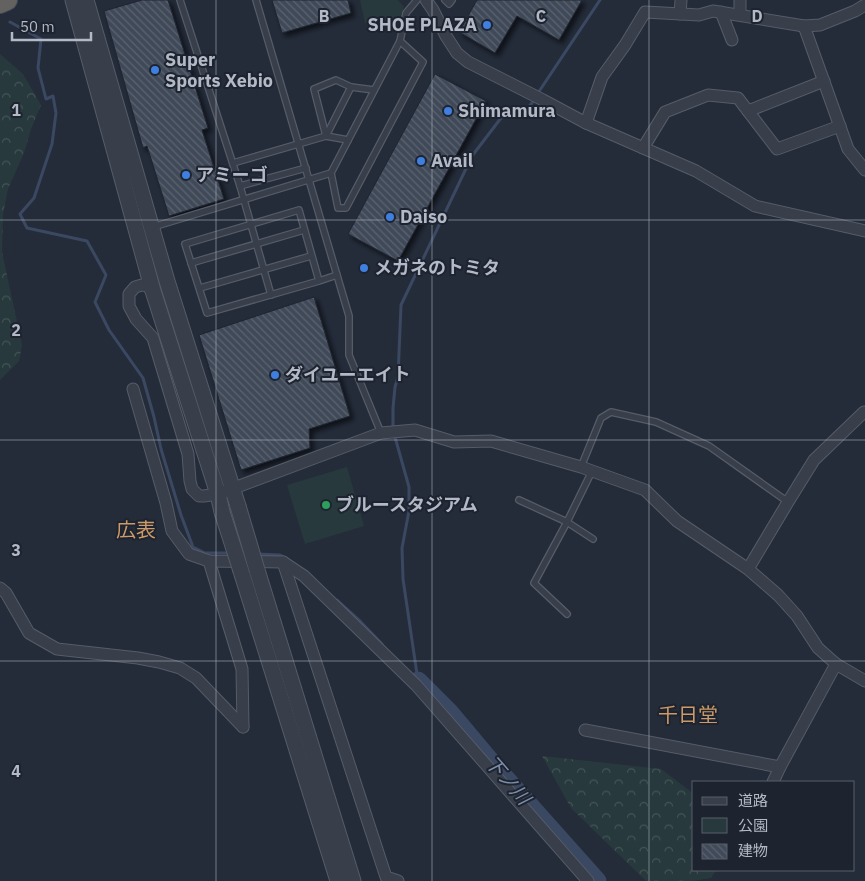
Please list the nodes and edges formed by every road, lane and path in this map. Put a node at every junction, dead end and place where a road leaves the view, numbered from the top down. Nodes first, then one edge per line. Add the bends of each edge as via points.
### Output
1 (7, 0) edge
2 (73, 0) edge
3 (86, 0) edge
4 (180, 0) edge
5 (256, 0) edge
6 (417, 0) edge
7 (426, 0) edge
8 (445, 0) edge
9 (452, 0) edge
10 (681, 0) edge
11 (740, 0) edge
12 (0, 3) edge
13 (865, 5) edge
14 (721, 12) junction
15 (680, 14) junction
16 (740, 15) junction
17 (804, 26) junction
18 (732, 40) dead end
19 (400, 41) junction
20 (824, 82) junction
21 (351, 87) junction
22 (374, 90) junction
23 (748, 111) junction
24 (586, 123) junction
25 (840, 126) junction
26 (326, 136) junction
27 (348, 140) junction
28 (299, 144) junction
29 (643, 148) junction
30 (233, 163) junction
31 (306, 168) junction
32 (865, 170) edge
33 (331, 174) junction
34 (309, 180) junction
35 (240, 186) junction
36 (244, 200) junction
37 (251, 224) junction
38 (152, 228) junction
39 (304, 230) junction
40 (865, 231) edge
41 (257, 244) junction
42 (311, 256) junction
43 (191, 263) junction
44 (264, 270) junction
45 (337, 275) junction
46 (319, 281) junction
47 (200, 288) junction
48 (153, 291) junction
49 (271, 295) junction
50 (133, 389) dead end
51 (865, 412) edge
52 (381, 433) junction
53 (586, 469) junction
54 (233, 489) junction
55 (218, 494) junction
56 (519, 500) dead end
57 (788, 502) junction
58 (567, 522) junction
59 (593, 539) dead end
60 (209, 561) junction
61 (282, 562) junction
62 (748, 570) junction
63 (0, 588) edge
64 (567, 614) dead end
65 (836, 664) junction
66 (865, 681) edge
67 (585, 730) dead end
68 (780, 767) junction
69 (773, 781) edge
70 (338, 881) edge
71 (353, 881) edge
72 (398, 881) edge
73 (588, 881) edge

1 - 12 highway
2 - 48 street
3 - 38 street
4 - 30 lane
5 - 28 lane
6 - 19 lane via 406,13
7 - 24 street via 457,53 468,62
8 - 9 lane via 449,4
10 - 15 street
11 - 16 street
13 - 17 street via 820,25
14 - 15 street
14 - 16 street
14 - 18 street
15 - 24 street via 645,12 602,77
16 - 17 street
17 - 20 street
19 - 22 lane
19 - 33 lane via 423,62 346,208 338,208
20 - 23 street
20 - 25 street
21 - 22 lane
21 - 26 lane
21 - 26 lane via 336,80 314,89
22 - 27 lane
23 - 25 street via 778,149
23 - 29 street via 738,98 708,95 665,112
24 - 29 street
25 - 32 street via 848,149
26 - 27 lane
26 - 28 lane
27 - 33 lane
28 - 30 lane
28 - 31 lane
29 - 40 street via 696,171 755,206
30 - 35 lane
31 - 34 lane
31 - 35 lane
33 - 34 lane
34 - 36 lane
34 - 45 lane
35 - 36 lane
36 - 37 lane
36 - 38 lane
37 - 39 lane via 299,210
37 - 41 lane
37 - 43 lane via 185,244
38 - 54 street
39 - 41 lane
39 - 42 lane
41 - 43 lane
41 - 44 lane
42 - 44 lane
42 - 46 lane
43 - 47 lane
44 - 47 lane
44 - 49 lane
45 - 46 lane
45 - 52 lane via 349,316 349,355
46 - 49 lane
47 - 49 lane via 207,313
48 - 55 street
48 - 55 street via 148,286 135,287 129,294 128,306 153,338 188,454 192,489 199,496
50 - 60 street via 172,531 189,554
51 - 57 street via 814,460
52 - 53 street via 415,430 454,442 491,441
52 - 54 street
53 - 57 lane via 601,418 611,412 656,422 708,446
53 - 58 lane
53 - 62 street via 645,490 676,521
54 - 55 street
54 - 71 street, bridge
55 - 70 street, bridge
56 - 58 lane
57 - 62 street
58 - 59 lane
58 - 64 lane via 534,583
60 - 61 street
60 - 63 street via 242,669 244,726 196,678 180,668 138,658 57,650 29,633
61 - 72 street via 386,878
61 - 73 street via 304,576 416,685
62 - 65 street via 778,595 797,616 818,648
65 - 66 street
65 - 68 street
67 - 68 street
68 - 69 street

